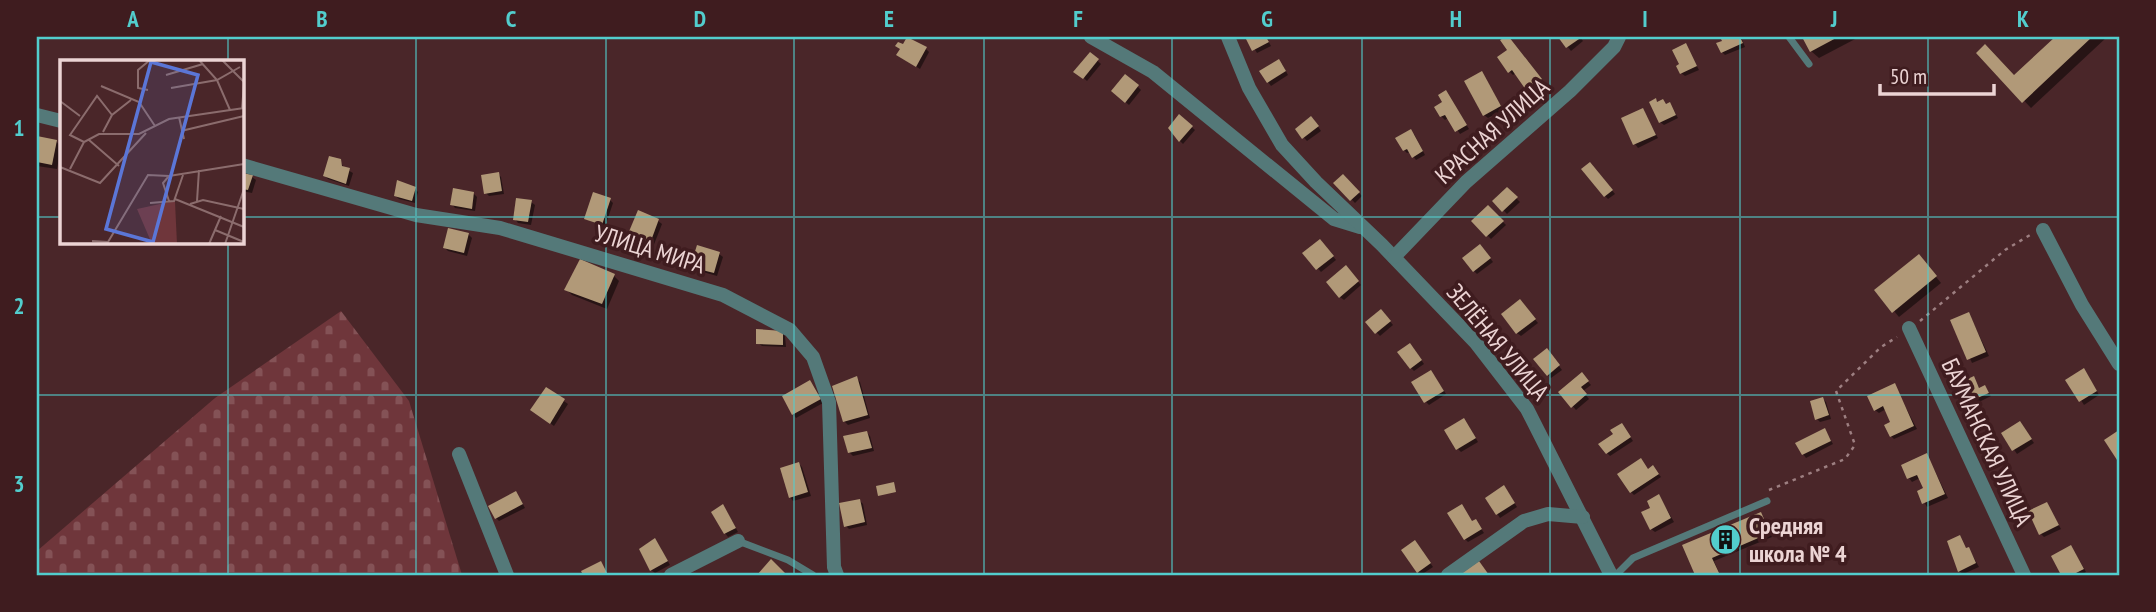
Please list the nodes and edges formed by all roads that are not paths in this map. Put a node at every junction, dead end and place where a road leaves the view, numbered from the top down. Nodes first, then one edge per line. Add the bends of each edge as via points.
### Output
1 (1091, 37) edge
2 (1228, 37) edge
3 (1619, 37) edge
4 (1789, 37) edge
5 (1809, 64) dead end
6 (37, 115) edge
7 (60, 121) edge
8 (243, 165) edge
9 (1365, 228) junction
10 (2043, 230) road end
11 (1394, 257) junction
12 (1909, 328) road end
13 (2119, 364) edge
14 (459, 454) dead end
15 (1767, 501) road end
16 (1583, 517) junction
17 (738, 541) joint
18 (507, 575) edge
19 (671, 575) edge
20 (813, 575) edge
21 (837, 575) edge
22 (1448, 575) edge
23 (1614, 575) edge
24 (2024, 575) edge

1 - 9 street, ЗЕЛЁНАЯ УЛИЦА via 1153,72 1334,219
2 - 9 street, ЗЕЛЁНАЯ УЛИЦА via 1282,145
3 - 11 street, КРАСНАЯ УЛИЦА via 1570,91 1466,182
4 - 5 lane
6 - 7 street
8 - 21 street, УЛИЦА МИРА via 416,215 500,228 723,295 790,330 813,357 829,402
9 - 11 street, ЗЕЛЁНАЯ УЛИЦА
10 - 13 street
11 - 16 street, ЗЕЛЁНАЯ УЛИЦА via 1476,344 1527,408
12 - 24 street, БАУМАНСКАЯ УЛИЦА
14 - 18 street
15 - 23 lane via 1633,558
16 - 22 street via 1548,514 1524,521
16 - 23 street, ЗЕЛЁНАЯ УЛИЦА
17 - 19 street
17 - 20 lane

